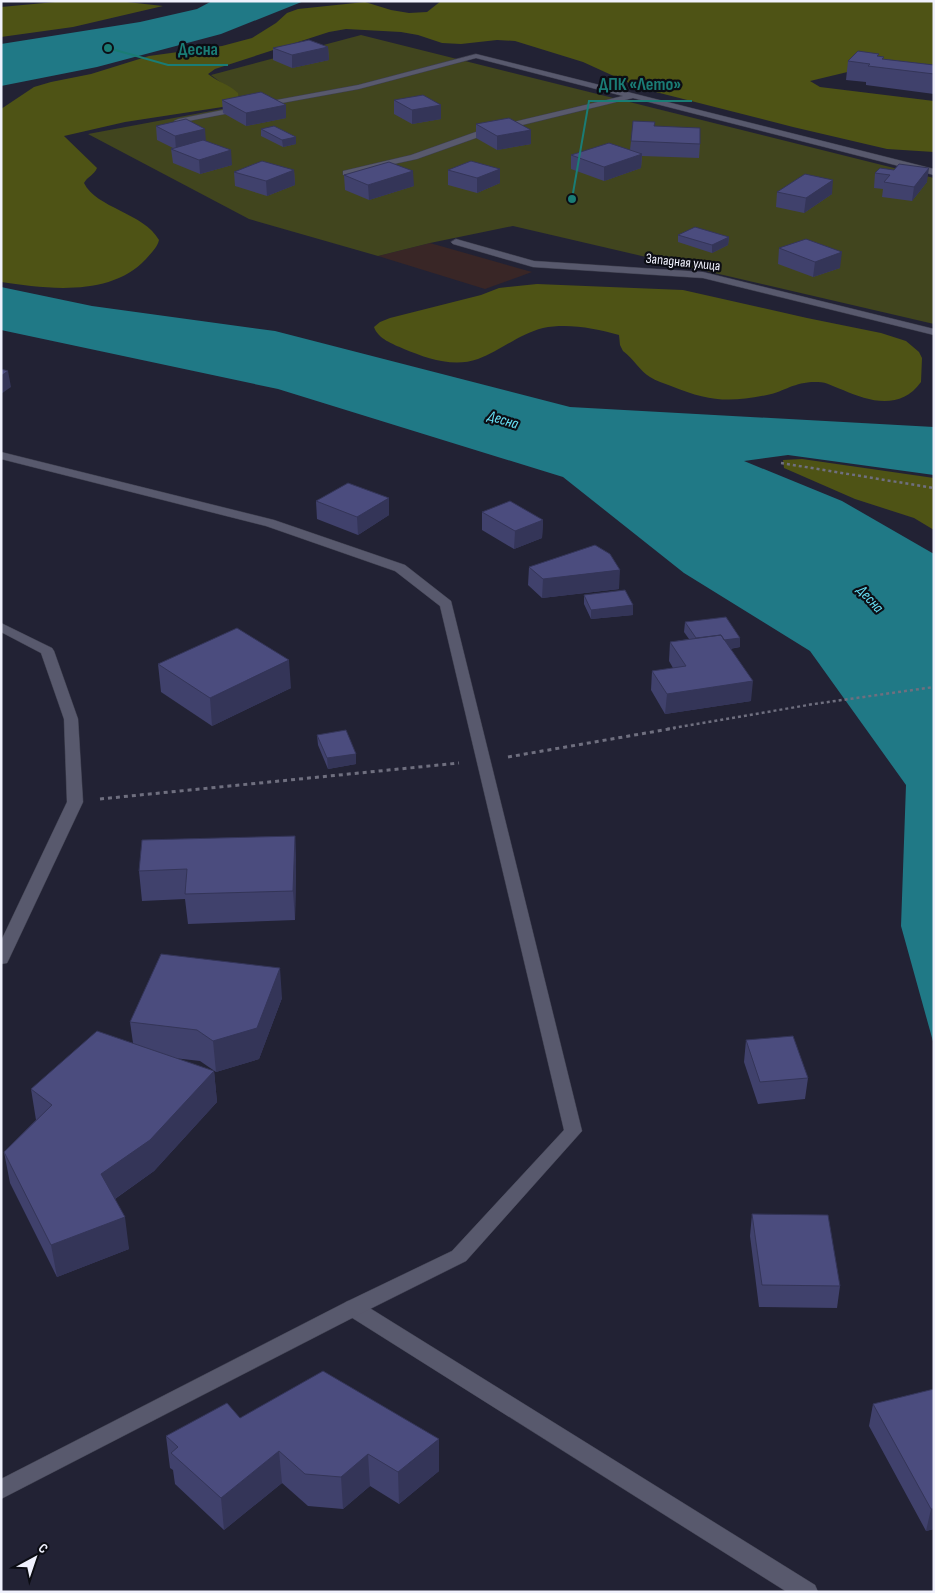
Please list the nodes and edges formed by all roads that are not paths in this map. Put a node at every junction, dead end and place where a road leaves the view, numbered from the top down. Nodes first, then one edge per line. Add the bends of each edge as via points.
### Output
1 (633, 96) junction
2 (178, 121) edge
3 (934, 172) edge
4 (346, 173) edge
5 (456, 242) dead end
6 (934, 332) edge
7 (1, 455) edge
8 (1, 627) edge
9 (1, 959) edge
10 (353, 1308) junction
11 (1, 1490) edge
12 (807, 1592) edge

1 - 2 street via 476,56 359,87
1 - 3 street
1 - 4 street via 487,131 414,157
5 - 6 street, Западная улица via 533,264 703,275
7 - 10 street via 270,522 400,568 446,604 573,1131 459,1256
8 - 9 street via 47,651 71,719 75,802
10 - 11 street
10 - 12 street

